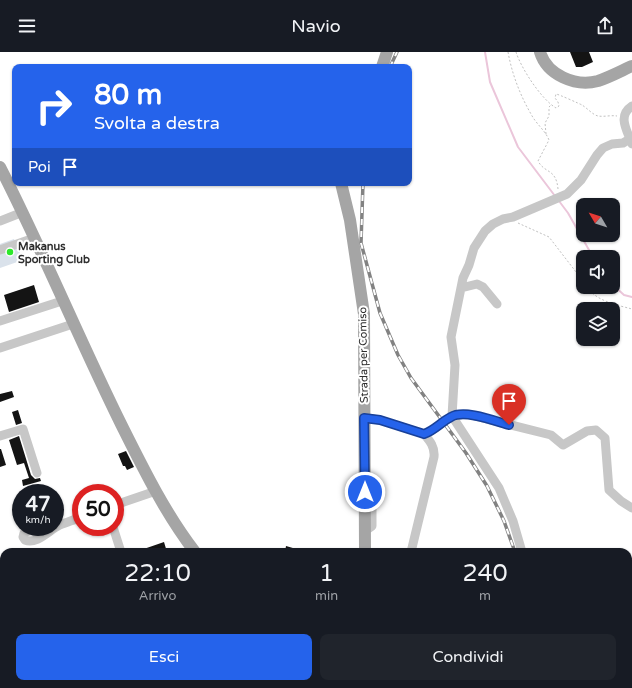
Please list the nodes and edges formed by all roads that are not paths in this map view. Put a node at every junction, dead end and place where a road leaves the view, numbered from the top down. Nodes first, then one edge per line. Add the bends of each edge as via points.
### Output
1 (387, 52) edge
2 (540, 52) edge
3 (383, 64) edge
4 (632, 66) edge
5 (632, 106) edge
6 (631, 142) edge
7 (0, 167) edge
8 (342, 186) edge
9 (23, 212) junction
10 (0, 221) edge
11 (34, 238) junction
12 (0, 250) edge
13 (461, 288) junction
14 (62, 300) junction
15 (497, 304) dead end
16 (0, 321) edge
17 (73, 324) junction
18 (0, 348) edge
19 (364, 418) junction
20 (449, 418) junction
21 (424, 434) junction
22 (0, 436) edge
23 (37, 473) dead end
24 (156, 491) junction
25 (124, 501) edge
26 (632, 508) edge
27 (23, 536) edge
28 (36, 536) edge
29 (116, 536) edge
30 (120, 548) edge
31 (192, 548) edge
32 (365, 548) edge
33 (412, 548) edge
34 (521, 548) edge

1 - 3 main road
2 - 4 main road via 552,71 576,81 596,81
5 - 6 street via 625,110 623,118
6 - 13 street via 612,144 603,148 581,180 567,194 493,224 474,248 462,278
7 - 9 main road
8 - 19 main road, Strada per Comiso via 350,220 363,303
9 - 10 street
9 - 11 main road
11 - 12 street
11 - 14 main road
13 - 15 street via 477,284 483,287
13 - 20 street via 451,337 455,365
14 - 16 street
14 - 17 main road
17 - 18 street
17 - 24 main road via 106,395
19 - 21 street via 380,420
19 - 32 main road, Strada per Comiso
20 - 21 street
20 - 26 street via 466,414 551,435 563,445 588,431 596,430 605,438 609,490
20 - 34 street via 500,488
21 - 33 street via 435,451
22 - 23 street via 23,429
24 - 25 street
24 - 31 main road
27 - 28 street via 28,541
29 - 30 street

